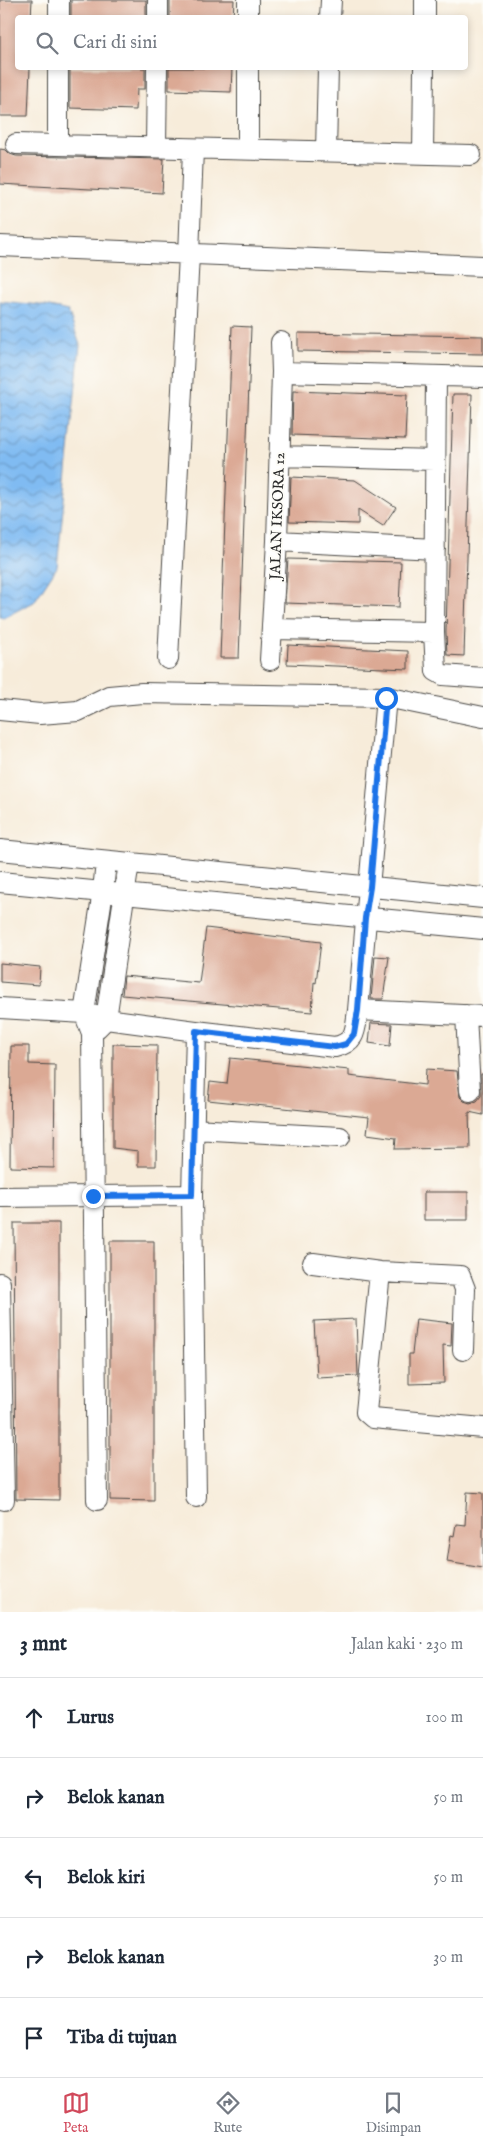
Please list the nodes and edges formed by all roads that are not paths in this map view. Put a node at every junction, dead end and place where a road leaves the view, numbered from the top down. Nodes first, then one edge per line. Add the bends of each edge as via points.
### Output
1 (59, 0) edge
2 (158, 0) edge
3 (248, 0) edge
4 (330, 0) edge
5 (425, 0) edge
6 (59, 15) edge
7 (158, 15) edge
8 (248, 15) edge
9 (330, 15) edge
10 (425, 15) edge
11 (58, 70) edge
12 (157, 70) edge
13 (248, 70) edge
14 (328, 70) edge
15 (424, 70) edge
16 (16, 144) dead end
17 (58, 144) junction
18 (156, 146) junction
19 (193, 149) junction
20 (248, 149) junction
21 (326, 151) junction
22 (423, 154) junction
23 (471, 155) dead end
24 (0, 246) edge
25 (189, 255) junction
26 (483, 266) edge
27 (281, 342) dead end
28 (282, 372) junction
29 (436, 377) junction
30 (483, 377) edge
31 (280, 456) junction
32 (435, 460) junction
33 (277, 541) junction
34 (435, 549) junction
35 (272, 629) junction
36 (434, 632) junction
37 (168, 659) dead end
38 (270, 660) dead end
39 (483, 678) edge
40 (386, 698) junction
41 (0, 710) edge
42 (483, 717) edge
43 (0, 850) edge
44 (106, 862) junction
45 (129, 863) junction
46 (0, 882) edge
47 (370, 887) junction
48 (103, 891) junction
49 (124, 894) junction
50 (483, 898) edge
51 (365, 918) junction
52 (483, 929) edge
53 (0, 1008) edge
54 (358, 1010) junction
55 (84, 1013) junction
56 (474, 1016) edge
57 (106, 1019) junction
58 (196, 1031) junction
59 (92, 1034) junction
60 (470, 1091) dead end
61 (194, 1129) junction
62 (340, 1136) dead end
63 (192, 1195) junction
64 (93, 1196) junction
65 (0, 1197) edge
66 (313, 1264) dead end
67 (380, 1272) junction
68 (0, 1283) edge
69 (463, 1350) dead end
70 (483, 1428) edge
71 (196, 1498) dead end
72 (4, 1500) dead end
73 (97, 1500) dead end

1 - 6 street
2 - 7 street
3 - 8 street
4 - 9 street
5 - 10 street
11 - 17 street
12 - 18 street
13 - 20 street
14 - 21 street
15 - 22 street
16 - 17 street
17 - 18 street
18 - 19 street
19 - 20 street
19 - 25 street
20 - 21 street
21 - 22 street
22 - 23 street
24 - 25 street
25 - 26 street
25 - 37 street
27 - 28 street, JALAN IKSORA 12
28 - 29 street
28 - 31 street, JALAN IKSORA 12
29 - 30 street
29 - 32 street
31 - 32 street
31 - 33 street, JALAN IKSORA 12
32 - 34 street
33 - 34 street
33 - 35 street, JALAN IKSORA 12
34 - 36 street
35 - 36 street
35 - 38 street, JALAN IKSORA 12
36 - 39 street via 436,671 442,675
40 - 41 street via 142,693 109,696 78,711 40,714
40 - 42 street
40 - 47 street
43 - 44 street
44 - 45 street
44 - 48 street
45 - 47 street
45 - 49 street
46 - 48 street
47 - 50 street
47 - 51 street
48 - 49 street
48 - 55 street
49 - 51 street
49 - 57 street
51 - 52 street
51 - 54 street
53 - 55 street
54 - 56 street
54 - 58 street via 354,1034 346,1044 335,1047
55 - 57 street
55 - 59 street
56 - 60 street
57 - 58 street
57 - 59 street
58 - 61 street
59 - 64 street
61 - 62 street
61 - 63 street
63 - 64 street
63 - 71 street
64 - 65 street
64 - 73 street
66 - 67 street
67 - 69 street via 460,1276 465,1290
67 - 70 street via 366,1412 373,1418
68 - 72 street

